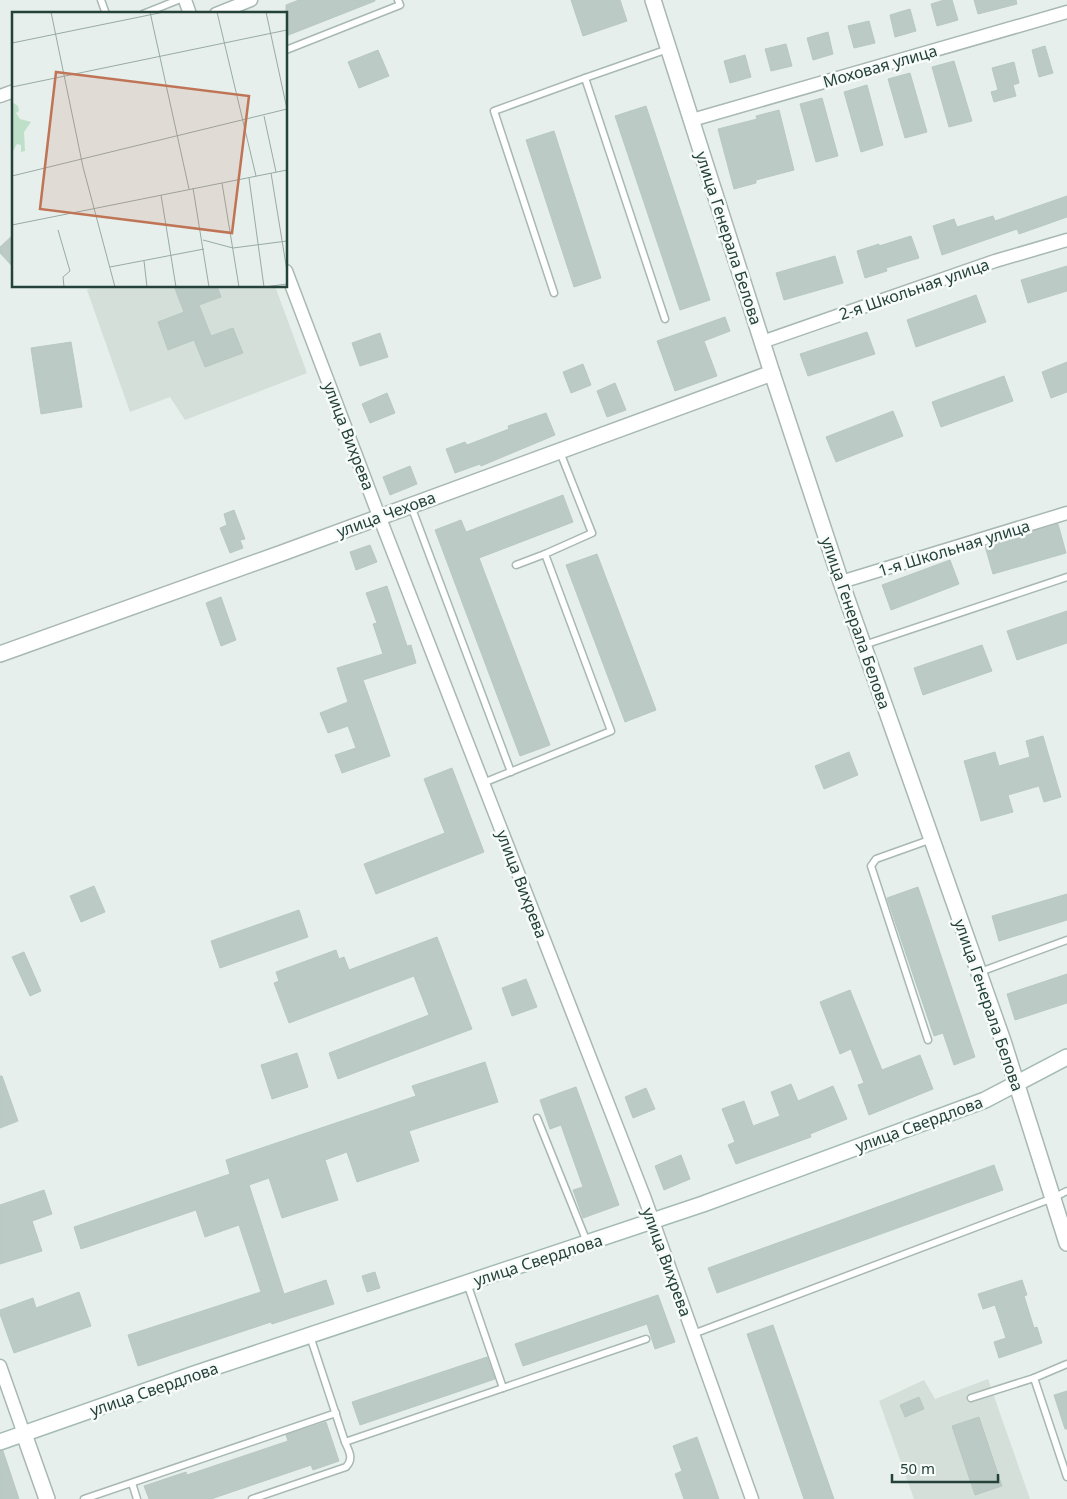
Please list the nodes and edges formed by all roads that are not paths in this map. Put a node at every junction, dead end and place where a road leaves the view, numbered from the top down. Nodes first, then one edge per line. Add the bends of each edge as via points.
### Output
1 (100, 0) edge
2 (178, 0) edge
3 (185, 0) edge
4 (251, 0) edge
5 (398, 0) edge
6 (653, 0) edge
7 (105, 12) edge
8 (148, 12) edge
9 (189, 12) edge
10 (221, 12) edge
11 (1067, 12) edge
12 (288, 49) edge
13 (668, 49) junction
14 (585, 78) junction
15 (12, 92) edge
16 (0, 96) edge
17 (692, 120) junction
18 (1067, 240) edge
19 (288, 276) edge
20 (554, 293) dead end
21 (665, 319) dead end
22 (762, 342) junction
23 (772, 373) junction
24 (560, 450) junction
25 (410, 505) junction
26 (1067, 513) edge
27 (380, 516) junction
28 (545, 554) junction
29 (516, 566) dead end
30 (1067, 577) edge
31 (841, 582) junction
32 (863, 645) junction
33 (0, 654) edge
34 (511, 772) junction
35 (483, 783) junction
36 (932, 839) junction
37 (1067, 940) edge
38 (979, 973) junction
39 (928, 1040) dead end
40 (1067, 1056) edge
41 (1016, 1084) junction
42 (537, 1118) dead end
43 (1067, 1191) edge
44 (1053, 1198) junction
45 (653, 1221) junction
46 (1067, 1242) edge
47 (587, 1243) junction
48 (467, 1283) junction
49 (693, 1334) junction
50 (310, 1336) junction
51 (646, 1339) dead end
52 (1067, 1364) edge
53 (0, 1366) edge
54 (1034, 1378) junction
55 (503, 1388) junction
56 (971, 1398) dead end
57 (336, 1413) junction
58 (24, 1434) junction
59 (0, 1442) edge
60 (346, 1442) junction
61 (1067, 1477) edge
62 (132, 1483) junction
63 (47, 1499) edge
64 (84, 1499) edge
65 (137, 1499) edge
66 (252, 1499) edge
67 (752, 1499) edge

1 - 7 lane
2 - 8 lane
3 - 9 street
4 - 10 street
5 - 12 lane via 400,5
6 - 13 street, улица Генерала Белова
11 - 17 street, Моховая улица
13 - 14 lane
13 - 17 street, улица Генерала Белова
14 - 20 lane via 494,111
14 - 21 lane
15 - 16 street
17 - 22 street, улица Генерала Белова
18 - 22 street, 2-я Школьная улица via 995,261
19 - 27 street, улица Вихрева
22 - 23 street, улица Генерала Белова
23 - 24 street, улица Чехова
23 - 31 street, улица Генерала Белова
24 - 25 street, улица Чехова
24 - 28 lane via 592,533
25 - 27 street, улица Чехова
25 - 34 lane
26 - 31 street, 1-я Школьная улица
27 - 33 street, улица Чехова
27 - 35 street, улица Вихрева
28 - 29 lane
28 - 34 lane via 611,731
30 - 32 lane
31 - 32 street, улица Генерала Белова
32 - 36 street, улица Генерала Белова
34 - 35 lane
35 - 45 street, улица Вихрева
36 - 38 street, улица Генерала Белова
36 - 39 lane via 876,858 871,866
37 - 38 lane
38 - 41 street, улица Генерала Белова
40 - 41 street, улица Свердлова
41 - 44 street, улица Генерала Белова
41 - 45 street, улица Свердлова via 985,1100
42 - 47 lane
43 - 44 lane
44 - 46 street, улица Генерала Белова
44 - 49 lane
45 - 47 street, улица Свердлова
45 - 49 street, улица Вихрева
47 - 48 street, улица Свердлова
48 - 50 street, улица Свердлова
48 - 55 lane
49 - 67 street, улица Вихрева
50 - 57 lane
50 - 58 street, улица Свердлова
51 - 55 lane
52 - 54 lane
53 - 58 street
54 - 56 lane
54 - 61 lane
55 - 60 lane
57 - 60 lane
57 - 62 lane
58 - 59 street, улица Свердлова
58 - 63 street
60 - 66 lane via 351,1458 346,1467
62 - 64 lane
62 - 65 lane

